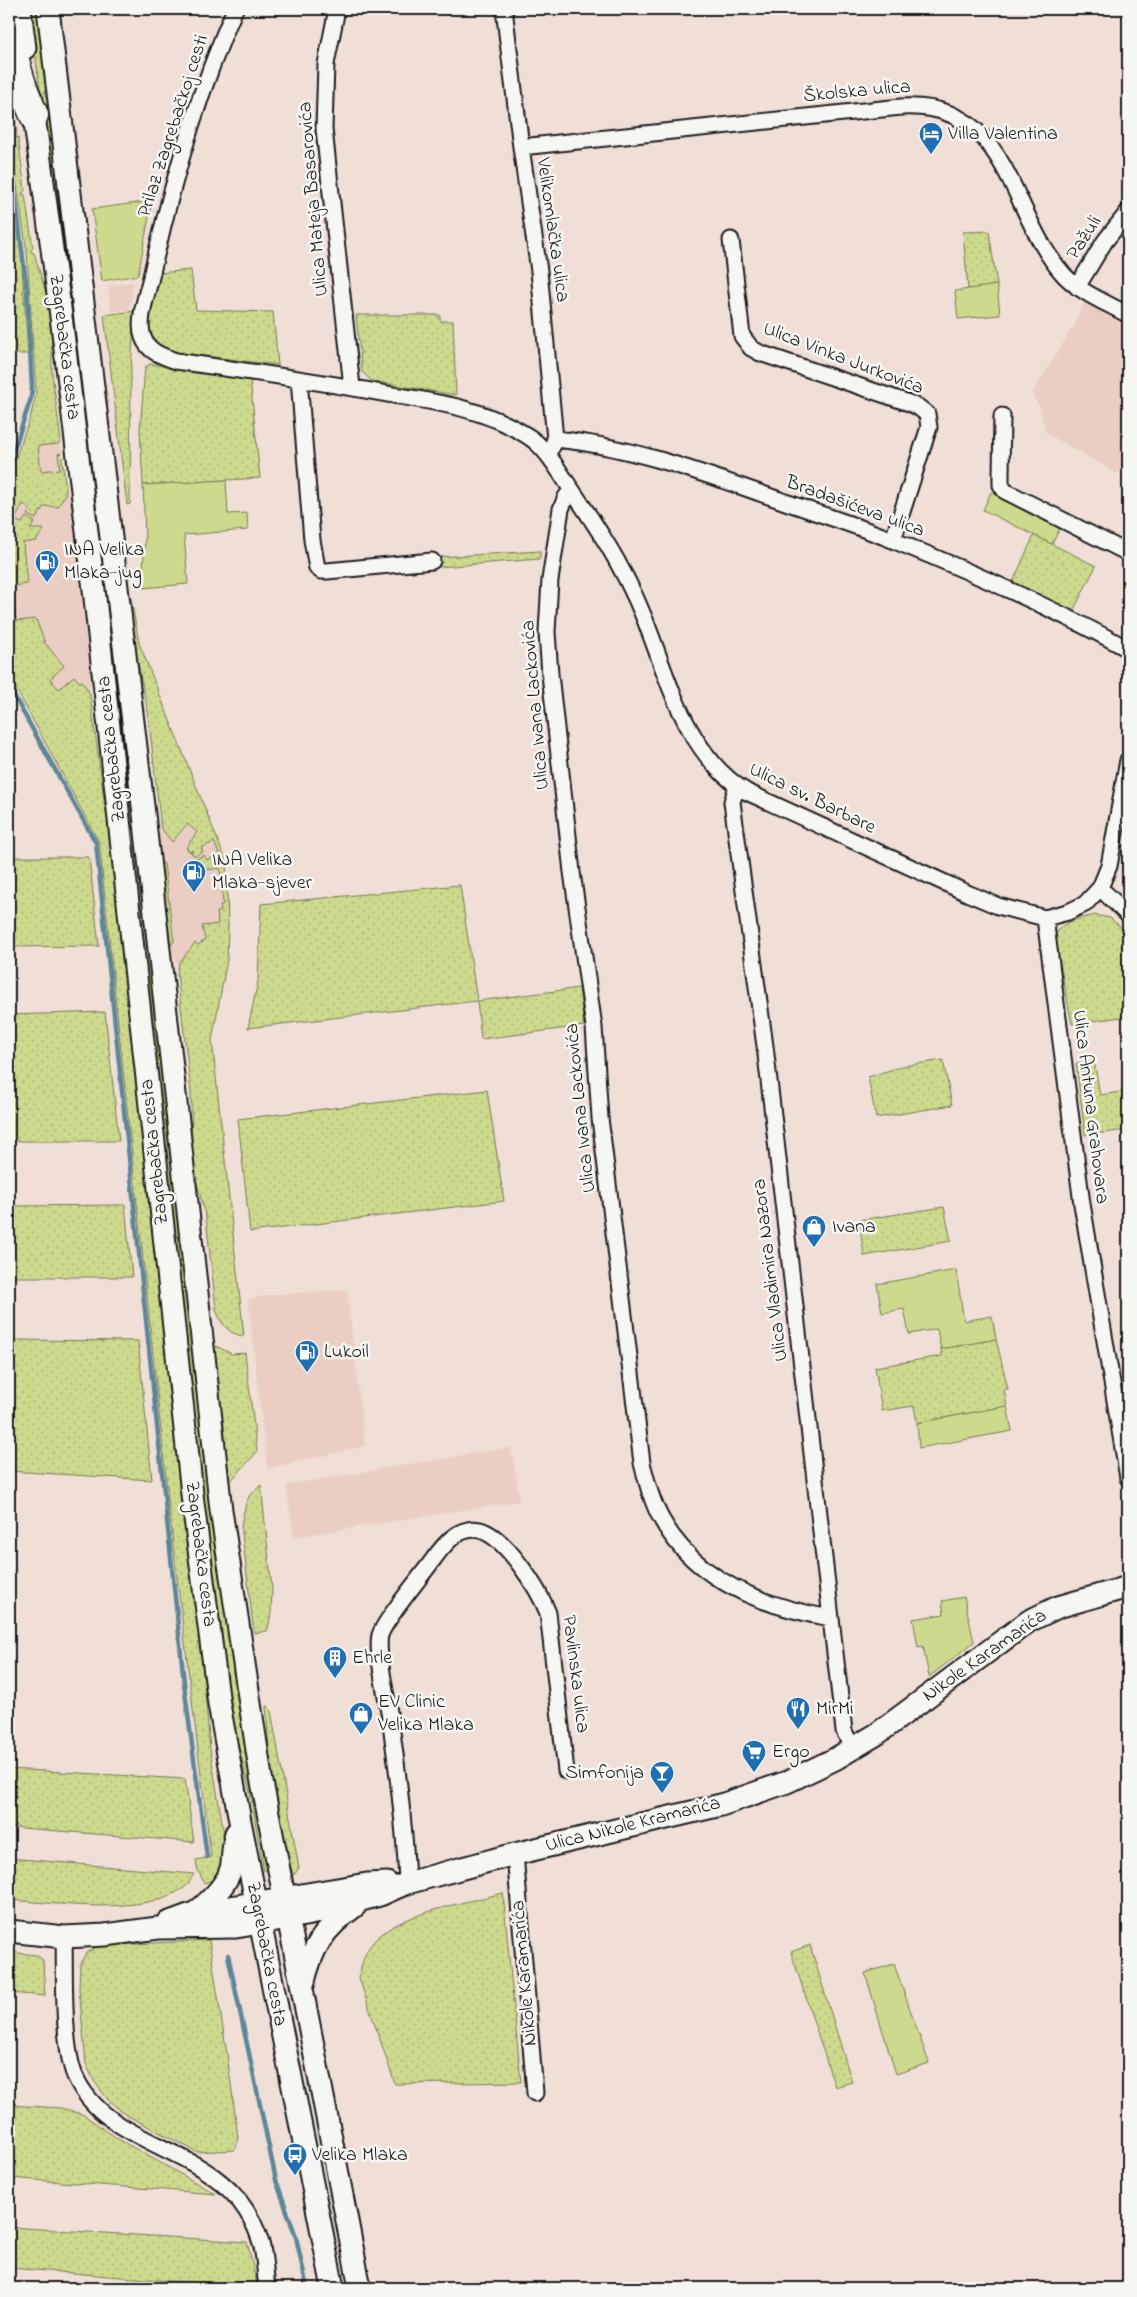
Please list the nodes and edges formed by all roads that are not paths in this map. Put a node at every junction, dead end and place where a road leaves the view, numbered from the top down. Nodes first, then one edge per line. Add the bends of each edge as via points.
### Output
1 (20, 9) edge
2 (48, 9) edge
3 (234, 9) edge
4 (337, 9) edge
5 (504, 9) edge
6 (9, 25) edge
7 (34, 115) junction
8 (521, 147) junction
9 (1128, 212) edge
10 (731, 240) dead end
11 (1077, 287) junction
12 (1128, 315) edge
13 (147, 344) joint
14 (299, 379) junction
15 (352, 387) junction
16 (1002, 416) dead end
17 (554, 438) junction
18 (547, 455) junction
19 (572, 490) junction
20 (893, 540) junction
21 (1128, 553) edge
22 (432, 561) dead end
23 (1128, 649) edge
24 (1128, 760) edge
25 (737, 786) junction
26 (1100, 888) junction
27 (1128, 915) edge
28 (1044, 918) junction
29 (1128, 1478) edge
30 (1128, 1587) edge
31 (831, 1618) junction
32 (853, 1749) junction
33 (566, 1771) dead end
34 (240, 1821) junction
35 (515, 1854) junction
36 (407, 1883) junction
37 (283, 1898) junction
38 (364, 1900) junction
39 (256, 1902) junction
40 (194, 1913) junction
41 (287, 1918) junction
42 (260, 1923) junction
43 (158, 1928) junction
44 (9, 1931) edge
45 (64, 1937) junction
46 (302, 1990) junction
47 (535, 2093) dead end
48 (267, 2288) edge
49 (333, 2288) edge
50 (360, 2288) edge

1 - 7 main road, Zagrebačka cesta
2 - 37 main road, Zagrebačka cesta via 144,814 221,1510 260,1778
3 - 13 street, Prilaz Zagrebačkoj cesti via 175,173 142,316
4 - 15 street, Ulica Mateja Basarovića via 326,64 324,129
5 - 8 street, Velikomlačka ulica
6 - 7 highway via 20,86
7 - 34 main road, Zagrebačka cesta via 95,598 193,1503 219,1704
8 - 11 street, Školska ulica via 901,107 940,110 968,124 992,146 1049,253 1063,274
8 - 17 street, Velikomlačka ulica via 539,271
9 - 11 street, Pažuli via 1105,241
10 - 20 street, Ulica Vinka Jurkovića via 742,336 750,348 909,403 927,414 929,427
11 - 12 street, Školska ulica
13 - 14 street, Ulica sv. Barbare via 160,356 176,361
14 - 15 street, Ulica sv. Barbare
14 - 22 street via 317,568 327,571
15 - 18 street, Ulica sv. Barbare via 479,413 527,435
16 - 21 street via 1001,485 1005,491
17 - 18 street, Velikomlačka ulica
17 - 20 street, Bradašićeva ulica via 601,444 651,458
18 - 19 street, Ulica sv. Barbare
19 - 25 street, Ulica sv. Barbare via 618,559 691,732 710,760
19 - 31 street, Ulica Ivana Lackovića via 561,510 550,580 547,632 550,674 572,872 594,1027 600,1118 642,1463 662,1519 674,1539 704,1569 738,1591 761,1600
20 - 23 street, Bradašićeva ulica via 999,586
24 - 26 street via 1108,866
25 - 28 street, Ulica sv. Barbare via 966,893 998,906
25 - 31 street, Ulica Vladimira Nazora via 732,802 765,1046
26 - 27 street
26 - 28 street via 1076,909
28 - 29 street, Ulica Antuna Grahovara via 1082,1204
30 - 32 main road, Nikole Karamarića via 1058,1607 1029,1621
31 - 32 street, Ulica Vladimira Nazora via 844,1730
32 - 35 main road, Ulica Nikole Kramarića via 787,1782 720,1805
33 - 36 street, Pavlinska ulica via 550,1623 542,1595 517,1562 490,1536 476,1529 459,1533 442,1547 380,1635
34 - 39 main road, Zagrebačka cesta
34 - 40 main road via 229,1875 215,1895
35 - 36 main road, Ulica Nikole Kramarića
35 - 47 street, Nikole Karamarića
36 - 37 main road, Ulica Nikole Kramarića via 366,1884
36 - 38 main road, Ulica Nikole Kramarića
37 - 39 main road, Ulica Nikole Kramarića
37 - 41 main road, Zagrebačka cesta
38 - 41 main road, Ulica Nikole Kramarića
38 - 46 main road via 319,1939
39 - 40 main road, Ulica Nikole Kramarića
39 - 42 main road, Zagrebačka cesta
40 - 43 main road
41 - 42 main road, Ulica Nikole Kramarića
41 - 46 main road, Zagrebačka cesta
42 - 43 main road, Ulica Nikole Kramarića via 215,1928
42 - 49 main road, Zagrebačka cesta
43 - 45 main road
44 - 45 main road
45 - 48 street via 69,2055 78,2082 98,2108 120,2126 196,2164 227,2187 241,2205 261,2244
46 - 50 main road, Zagrebačka cesta

